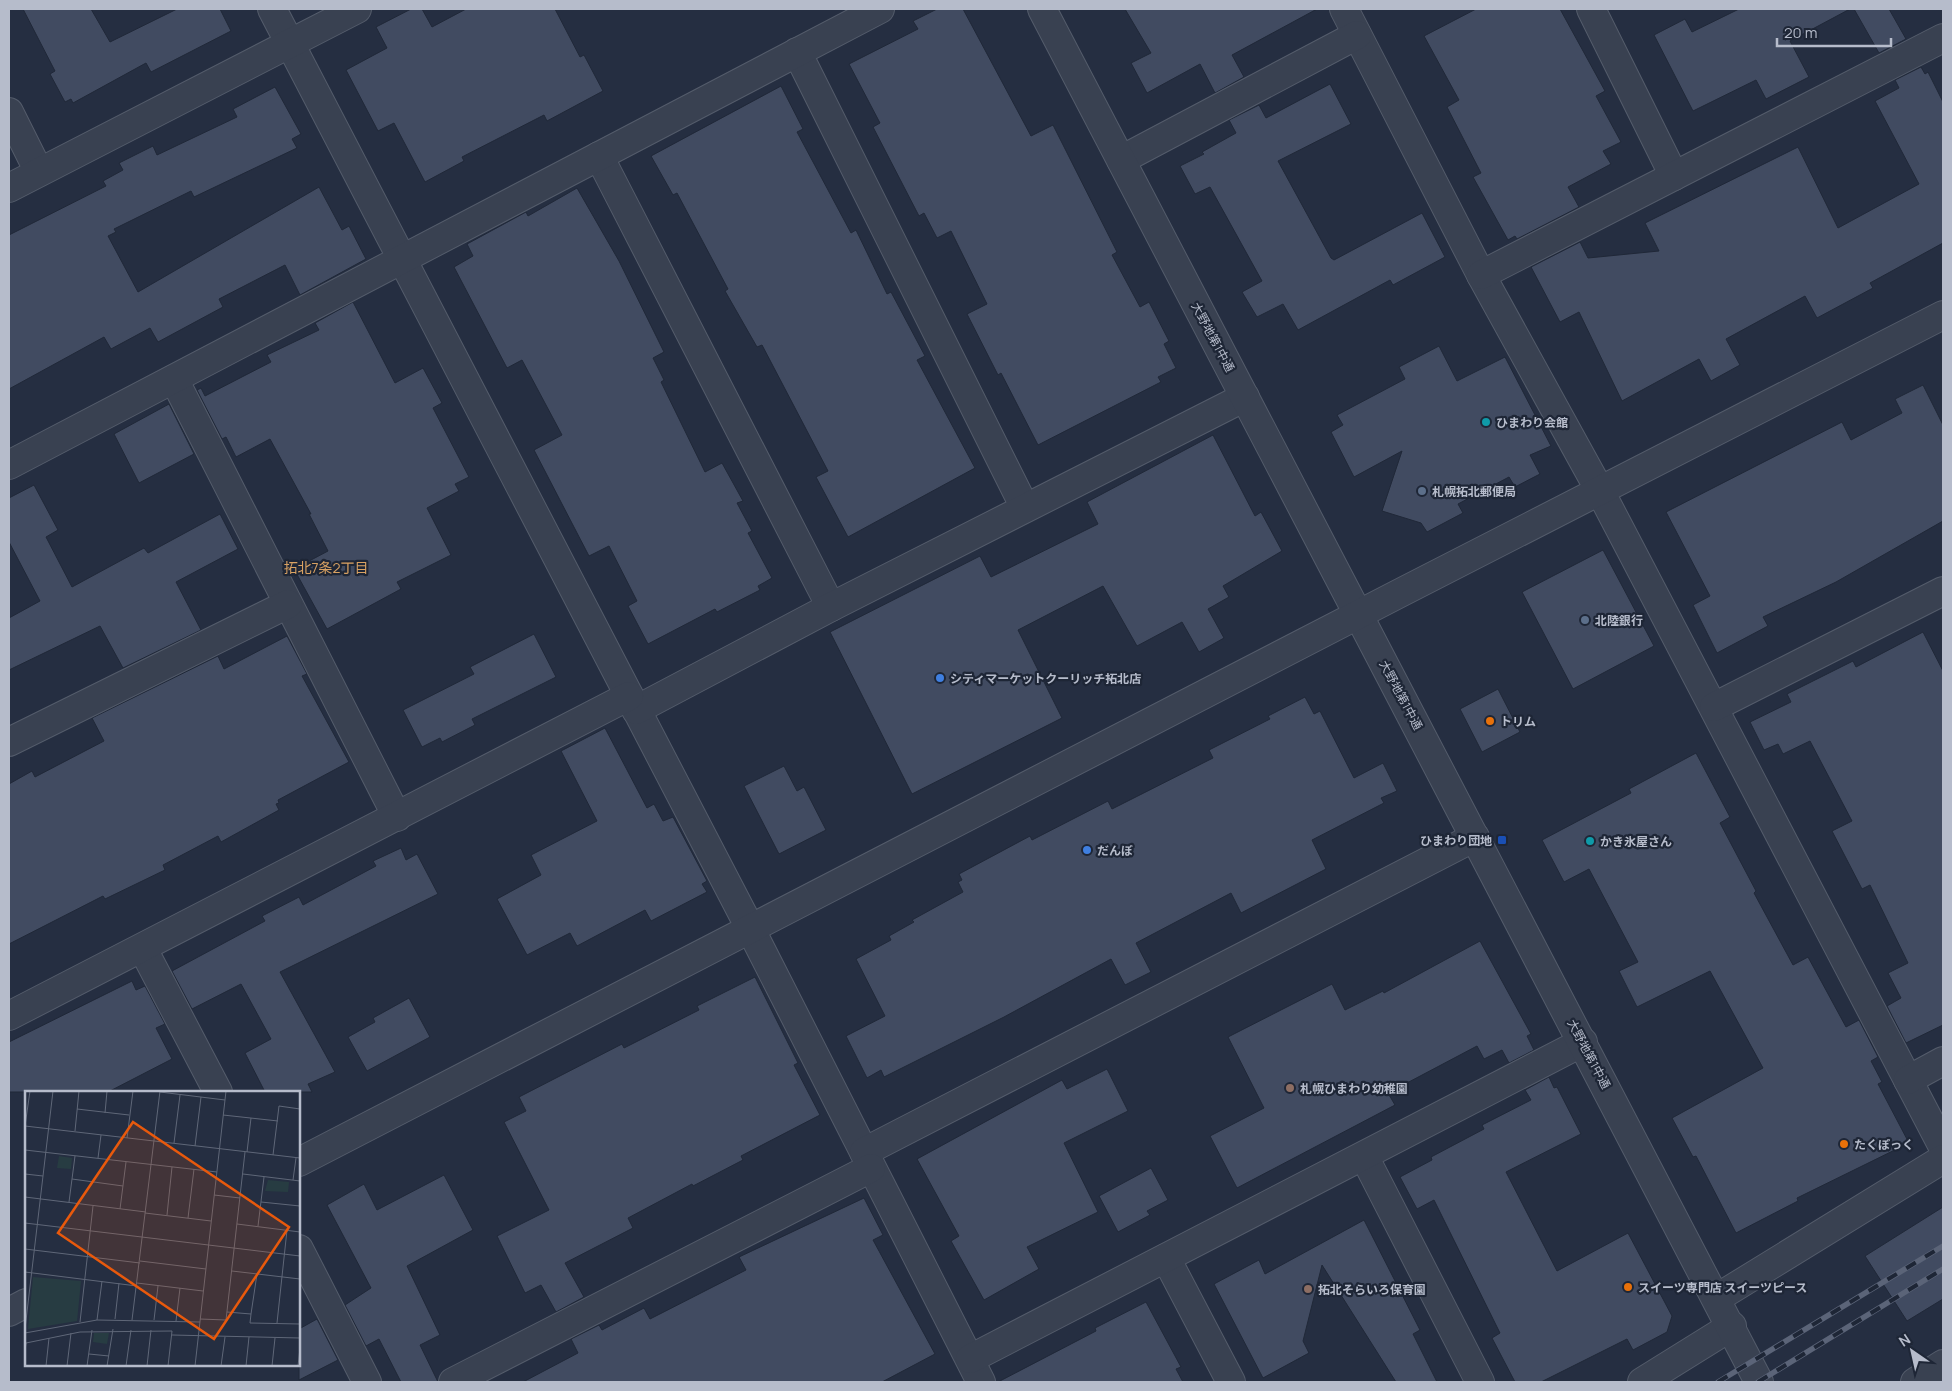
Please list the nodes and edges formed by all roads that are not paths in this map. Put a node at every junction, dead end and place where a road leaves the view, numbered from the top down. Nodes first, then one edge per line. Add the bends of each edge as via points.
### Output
1 (272, 9) edge
2 (357, 9) edge
3 (880, 9) edge
4 (1042, 9) edge
5 (1344, 9) edge
6 (1591, 9) edge
7 (1357, 35) junction
8 (1943, 38) edge
9 (290, 44) junction
10 (797, 52) junction
11 (9, 112) edge
12 (599, 156) junction
13 (1121, 160) junction
14 (39, 172) junction
15 (1674, 176) junction
16 (9, 188) edge
17 (402, 260) junction
18 (1481, 276) junction
19 (1943, 315) edge
20 (174, 379) junction
21 (1245, 397) junction
22 (9, 465) edge
23 (1600, 491) junction
24 (1025, 508) junction
25 (1943, 592) edge
26 (288, 604) junction
27 (832, 607) junction
28 (1358, 614) junction
29 (632, 703) junction
30 (1714, 707) junction
31 (9, 742) edge
32 (397, 817) junction
33 (1475, 837) junction
34 (750, 928) junction
35 (143, 949) junction
36 (9, 1016) edge
37 (1583, 1042) junction
38 (1943, 1061) edge
39 (1908, 1080) junction
40 (217, 1091) edge
41 (1943, 1148) edge
42 (1364, 1156) junction
43 (1943, 1159) edge
44 (868, 1160) junction
45 (300, 1161) edge
46 (300, 1251) edge
47 (1166, 1258) junction
48 (1717, 1298) junction
49 (25, 1304) edge
50 (9, 1312) edge
51 (1732, 1326) junction
52 (1943, 1364) edge
53 (975, 1371) edge
54 (367, 1382) edge
55 (453, 1382) edge
56 (1231, 1382) edge
57 (1480, 1382) edge
58 (1642, 1382) edge
59 (1759, 1382) edge
60 (1915, 1382) edge

1 - 9 street
2 - 9 street
3 - 10 street
4 - 13 street, 大野地第1中通
5 - 7 street
6 - 15 street
7 - 13 street
7 - 18 street
8 - 15 street
9 - 14 street
9 - 17 street
10 - 12 street
10 - 24 street
11 - 14 street
12 - 17 street
12 - 27 street
13 - 21 street, 大野地第1中通
14 - 16 street
15 - 18 street
17 - 20 street
17 - 29 street
18 - 23 street
19 - 23 street
20 - 22 street
20 - 26 street
21 - 24 street
21 - 28 street, 大野地第1中通
23 - 28 street
23 - 30 street
24 - 27 street
25 - 30 street
26 - 31 street
26 - 32 street
27 - 29 street
28 - 33 street, 大野地第1中通
28 - 34 street
29 - 32 street
29 - 34 street
30 - 39 street
32 - 35 street
33 - 37 street, 大野地第1中通
33 - 44 street
34 - 44 street
34 - 45 street
35 - 36 street
35 - 40 street
37 - 42 street
37 - 48 street, 大野地第1中通
38 - 39 street
39 - 41 street
42 - 47 street
42 - 57 street
43 - 48 street
44 - 53 street
44 - 55 street
46 - 54 street
47 - 53 street
47 - 56 street
48 - 51 street, 大野地第1中通
49 - 50 street
51 - 58 street
51 - 59 street, 大野地第1中通
52 - 60 street

